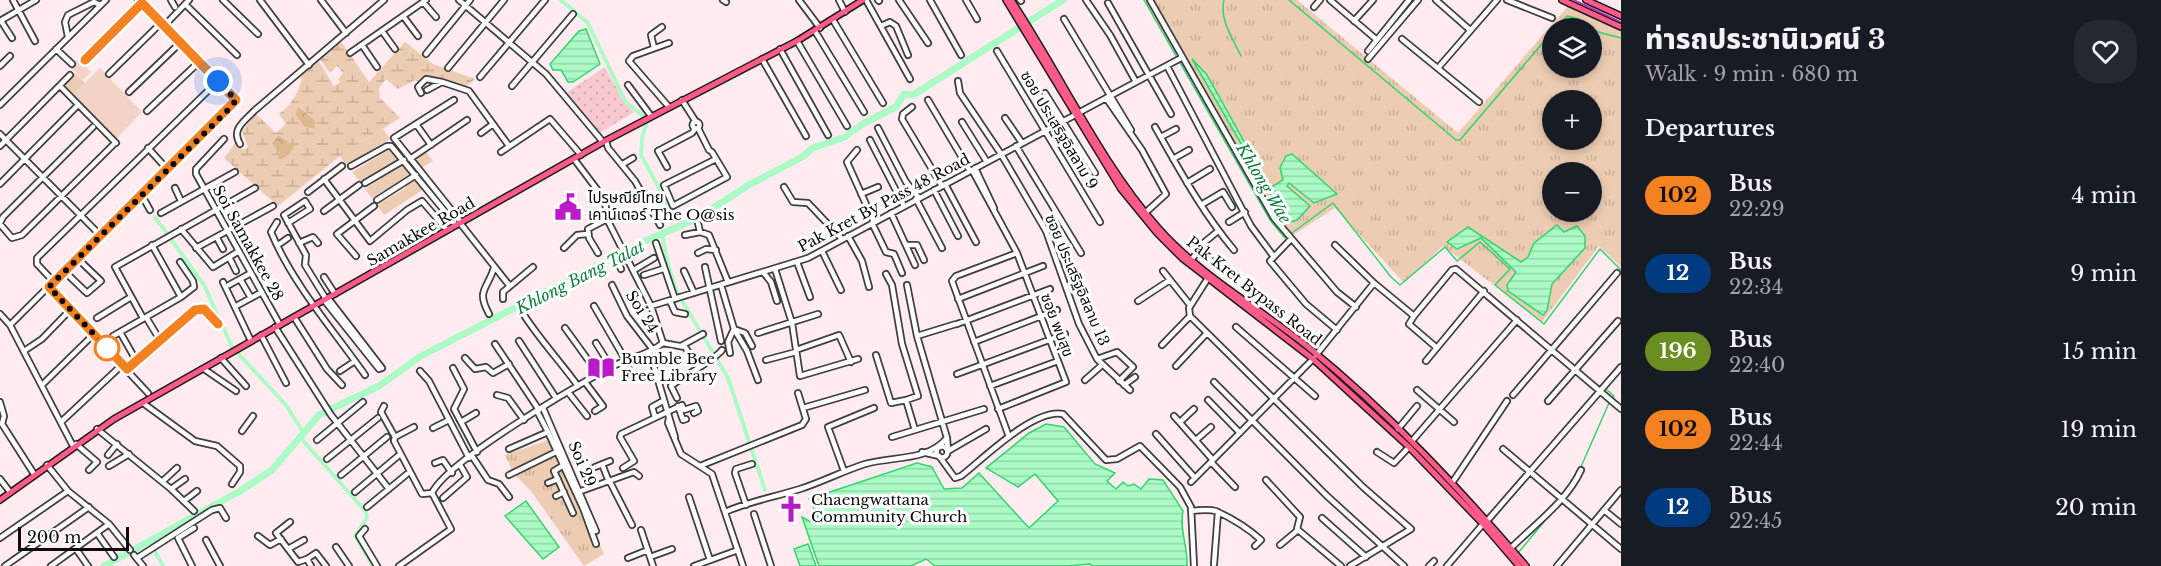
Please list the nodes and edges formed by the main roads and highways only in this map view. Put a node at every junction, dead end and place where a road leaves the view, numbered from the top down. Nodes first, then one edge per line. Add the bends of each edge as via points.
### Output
1 (863, 0) edge
2 (1006, 0) edge
3 (1011, 0) edge
4 (1562, 0) edge
5 (1586, 0) edge
6 (1621, 16) edge
7 (1021, 20) junction
8 (1621, 27) edge
9 (1077, 113) junction
10 (1315, 357) junction
11 (1410, 444) junction
12 (0, 500) edge
13 (1485, 523) junction
14 (1518, 562) edge
15 (1526, 566) edge

1 - 12 main road, Samakkee Road via 797,42 651,116 98,429
2 - 7 main road, Pak Kret Bypass Road
3 - 7 main road, Pak Kret Bypass Road
4 - 8 main road
5 - 6 main road
7 - 9 main road, Pak Kret Bypass Road
9 - 10 main road, Pak Kret Bypass Road via 1145,213 1192,261
9 - 10 main road, Pak Kret Bypass Road via 1135,206 1182,258
10 - 11 main road, Pak Kret Bypass Road
10 - 11 main road, Pak Kret Bypass Road
11 - 13 main road, Pak Kret Bypass Road
11 - 13 main road, Pak Kret Bypass Road via 1452,483
13 - 14 main road, Pak Kret Bypass Road
14 - 15 main road, Pak Kret Bypass Road

